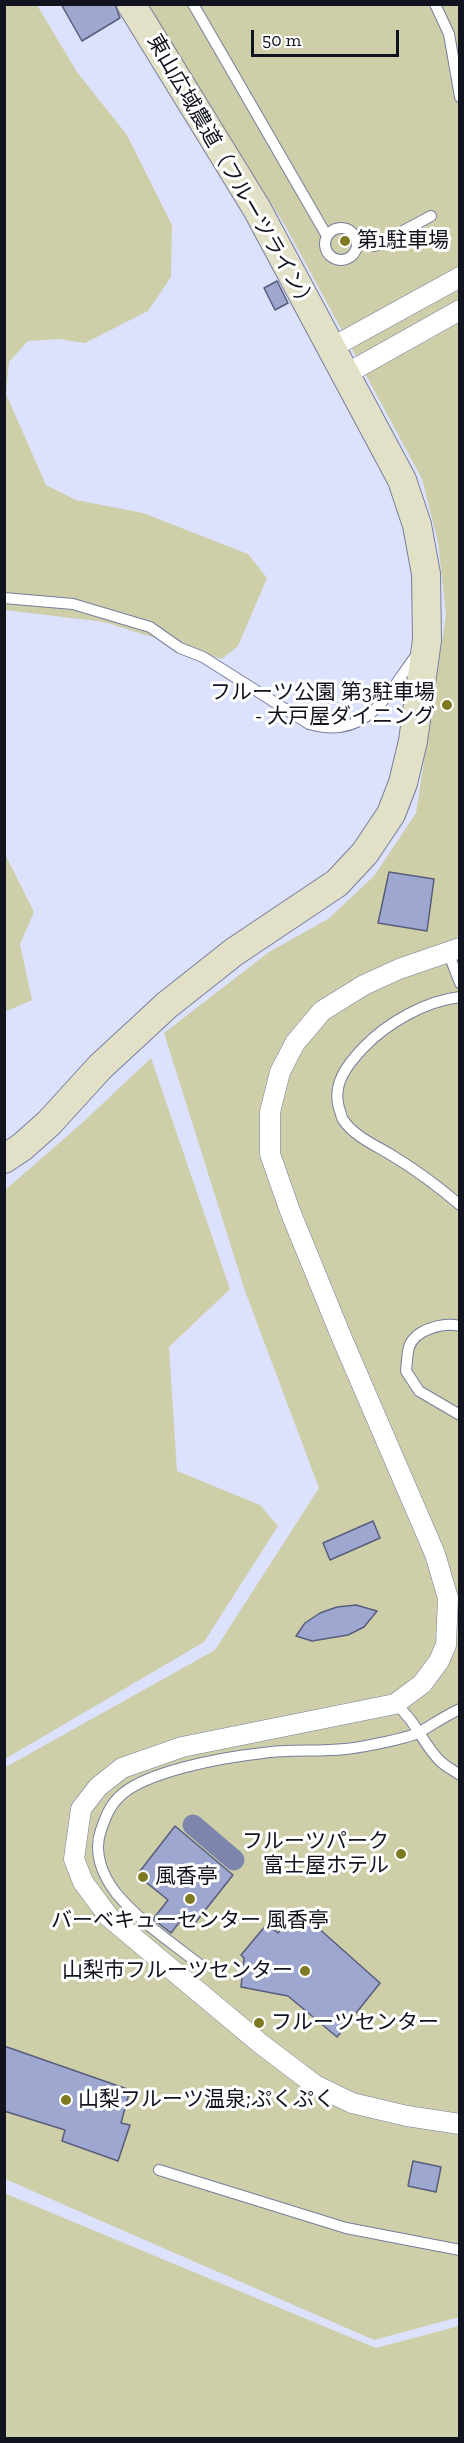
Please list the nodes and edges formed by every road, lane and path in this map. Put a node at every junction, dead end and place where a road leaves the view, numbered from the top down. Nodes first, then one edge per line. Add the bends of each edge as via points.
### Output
1 (131, 4) edge
2 (193, 4) edge
3 (435, 4) edge
4 (459, 97) edge
5 (430, 216) dead end
6 (327, 236) dead end
7 (375, 246) dead end
8 (459, 277) edge
9 (459, 310) edge
10 (331, 348) junction
11 (346, 374) junction
12 (4, 598) edge
13 (427, 640) junction
14 (454, 950) edge
15 (459, 983) edge
16 (459, 997) edge
17 (4, 1159) edge
18 (459, 1205) edge
19 (459, 1326) edge
20 (459, 1415) edge
21 (396, 1704) junction
22 (459, 1709) edge
23 (419, 1732) junction
24 (459, 1774) edge
25 (199, 1964) dead end
26 (459, 2124) edge
27 (159, 2170) dead end
28 (459, 2250) edge

1 - 10 street, 東山広域農道（フルーツライン） via 257,209
2 - 6 lane
3 - 4 lane via 448,34
5 - 7 lane
8 - 10 street
9 - 11 street
10 - 11 street, 東山広域農道（フルーツライン）
11 - 13 street, 東山広域農道（フルーツライン） via 402,480 417,525 426,574
12 - 13 lane via 73,604 150,627 309,724 322,728 348,728 366,719
13 - 17 street, 東山広域農道（フルーツライン） via 403,783 391,814 365,853 337,883 234,952 167,1005 100,1066 49,1123
14 - 15 lane
14 - 21 street via 364,985 322,1011 295,1042 280,1072 270,1112 270,1154 290,1211 435,1554 448,1598 446,1645 439,1661 422,1684
16 - 18 lane via 421,1008 368,1043 341,1077 336,1096 343,1121
19 - 20 lane via 439,1326 423,1332 410,1344 406,1371 419,1391
21 - 23 lane via 409,1714
21 - 26 street via 182,1747 122,1768 98,1787 81,1809 74,1859 83,1882 109,1917 315,2085 352,2103
22 - 23 lane
23 - 24 lane via 441,1762
23 - 25 lane via 346,1749 262,1753 159,1773 118,1798 105,1817 98,1838 97,1852 103,1872 128,1905
27 - 28 lane via 346,2228

